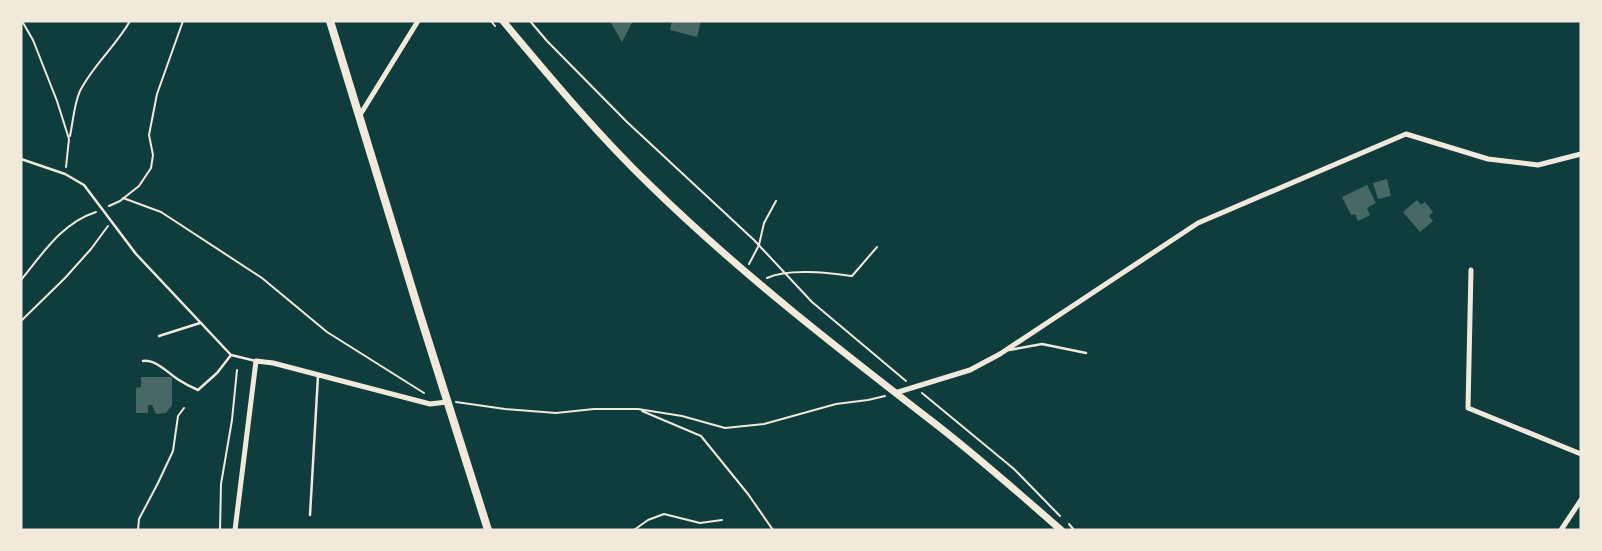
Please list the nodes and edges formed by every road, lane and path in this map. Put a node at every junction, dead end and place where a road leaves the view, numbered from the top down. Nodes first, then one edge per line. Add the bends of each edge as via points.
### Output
1 (22, 21) edge
2 (130, 21) edge
3 (182, 21) edge
4 (330, 21) edge
5 (418, 21) edge
6 (503, 21) edge
7 (530, 21) edge
8 (360, 115) junction
9 (70, 139) junction
10 (1581, 154) edge
11 (21, 159) edge
12 (65, 174) junction
13 (123, 198) junction
14 (776, 201) dead end
15 (101, 210) junction
16 (111, 222) junction
17 (759, 245) junction
18 (877, 248) dead end
19 (744, 270) junction
20 (1471, 270) dead end
21 (786, 274) junction
22 (21, 280) edge
23 (758, 282) junction
24 (21, 321) edge
25 (200, 323) junction
26 (159, 336) dead end
27 (1004, 351) junction
28 (1086, 353) dead end
29 (231, 356) junction
30 (143, 361) dead end
31 (256, 361) junction
32 (237, 370) dead end
33 (318, 374) junction
34 (914, 387) junction
35 (425, 393) dead end
36 (894, 393) junction
37 (447, 402) junction
38 (184, 408) dead end
39 (638, 409) junction
40 (1581, 454) edge
41 (1581, 500) edge
42 (310, 515) dead end
43 (1061, 516) dead end
44 (722, 520) dead end
45 (1068, 523) dead end
46 (138, 530) edge
47 (220, 530) edge
48 (235, 530) edge
49 (488, 530) edge
50 (634, 530) edge
51 (773, 530) edge
52 (1060, 530) edge
53 (1074, 530) edge
54 (1561, 530) edge

1 - 9 path via 33,40
2 - 9 path via 79,93
3 - 13 path via 157,94 149,135 153,155 151,168 139,186
4 - 8 main road
5 - 8 street
6 - 19 street via 621,156
7 - 17 path via 627,122
8 - 37 main road
9 - 12 path
10 - 27 street via 1530,164 1488,159 1406,134 1198,223
11 - 12 lane
12 - 15 lane via 84,185
13 - 15 path
13 - 35 path via 161,212 262,278 326,332
14 - 17 path via 764,223
15 - 16 lane
15 - 22 path via 83,216 62,231
16 - 24 path via 65,278
16 - 25 lane
17 - 19 path
17 - 21 path
18 - 21 path via 852,276 807,272
19 - 23 street
20 - 40 street via 1468,408
21 - 23 path via 772,275
21 - 34 path via 812,302
23 - 36 street
25 - 26 lane
25 - 29 lane
27 - 28 lane via 1042,344
27 - 34 street via 970,370
29 - 30 lane via 198,390 160,366
29 - 31 lane
31 - 33 street
31 - 48 street
32 - 47 path via 221,484
33 - 37 street via 430,404
33 - 42 lane
34 - 36 street
34 - 43 path via 1014,469
36 - 39 path via 836,404 764,424 725,428 682,416
36 - 52 street via 992,470
37 - 39 path via 556,412
37 - 49 main road
38 - 46 path via 178,416 173,451 139,518
39 - 51 path via 701,436
41 - 54 street
44 - 50 path via 700,523 664,514
45 - 53 path

